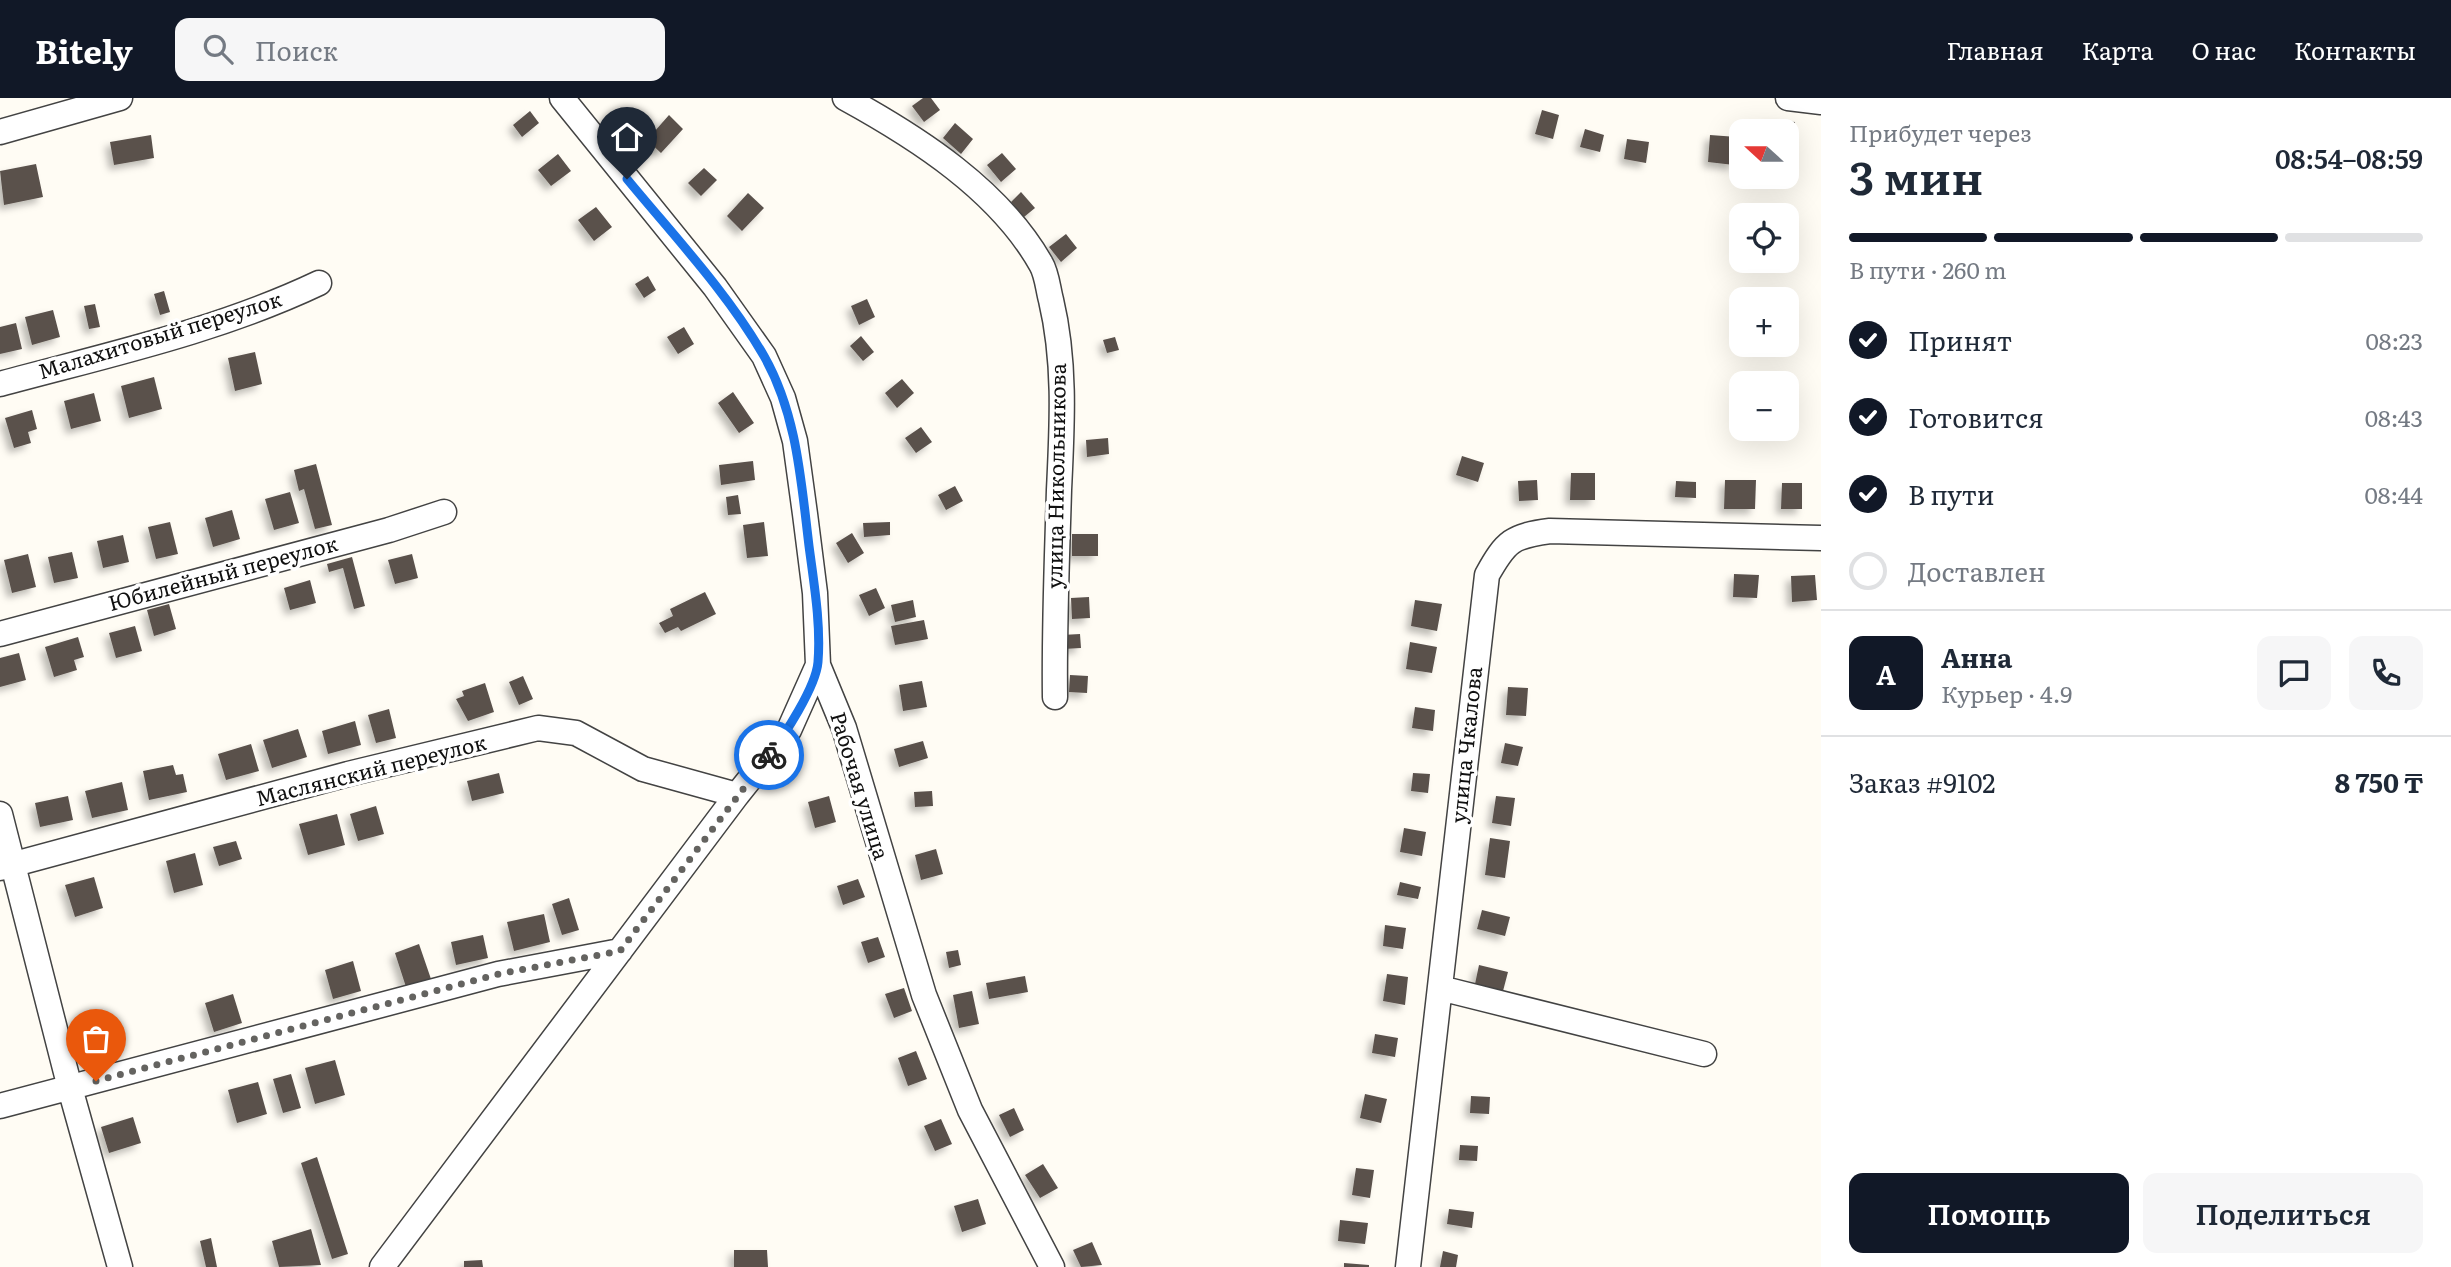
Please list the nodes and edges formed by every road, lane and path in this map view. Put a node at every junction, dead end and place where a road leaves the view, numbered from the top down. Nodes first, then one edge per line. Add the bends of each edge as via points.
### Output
1 (120, 98) edge
2 (562, 98) edge
3 (845, 98) edge
4 (1788, 98) edge
5 (1821, 102) edge
6 (0, 132) edge
7 (319, 283) dead end
8 (0, 384) edge
9 (444, 512) dead end
10 (1821, 538) edge
11 (0, 634) edge
12 (818, 665) junction
13 (1055, 698) dead end
14 (737, 795) junction
15 (0, 814) edge
16 (7, 866) edge
17 (620, 951) junction
18 (1440, 988) junction
19 (1704, 1054) dead end
20 (70, 1088) junction
21 (0, 1106) edge
22 (120, 1267) edge
23 (382, 1267) edge
24 (1052, 1267) edge
25 (1408, 1267) edge

1 - 6 street
2 - 12 street, Рабочая улица via 715,287 764,356 783,398 802,489 815,593
3 - 13 street, улица Никольникова via 926,148 972,183 1012,224 1042,266 1056,322 1062,390
4 - 5 street
7 - 8 street, Малахитовый переулок via 272,305 173,337
9 - 11 street, Юбилейный переулок
10 - 18 street, улица Чкалова via 1550,531 1520,535 1502,548 1487,575
12 - 14 street via 789,730
12 - 24 street, Рабочая улица via 844,729 924,995 971,1110
14 - 16 street, Маслянский переулок via 643,769 576,733 538,728
14 - 17 street
15 - 16 street
16 - 20 street
17 - 20 street via 499,974
17 - 23 street
18 - 19 street
18 - 25 street, улица Чкалова
20 - 21 street
20 - 22 street

